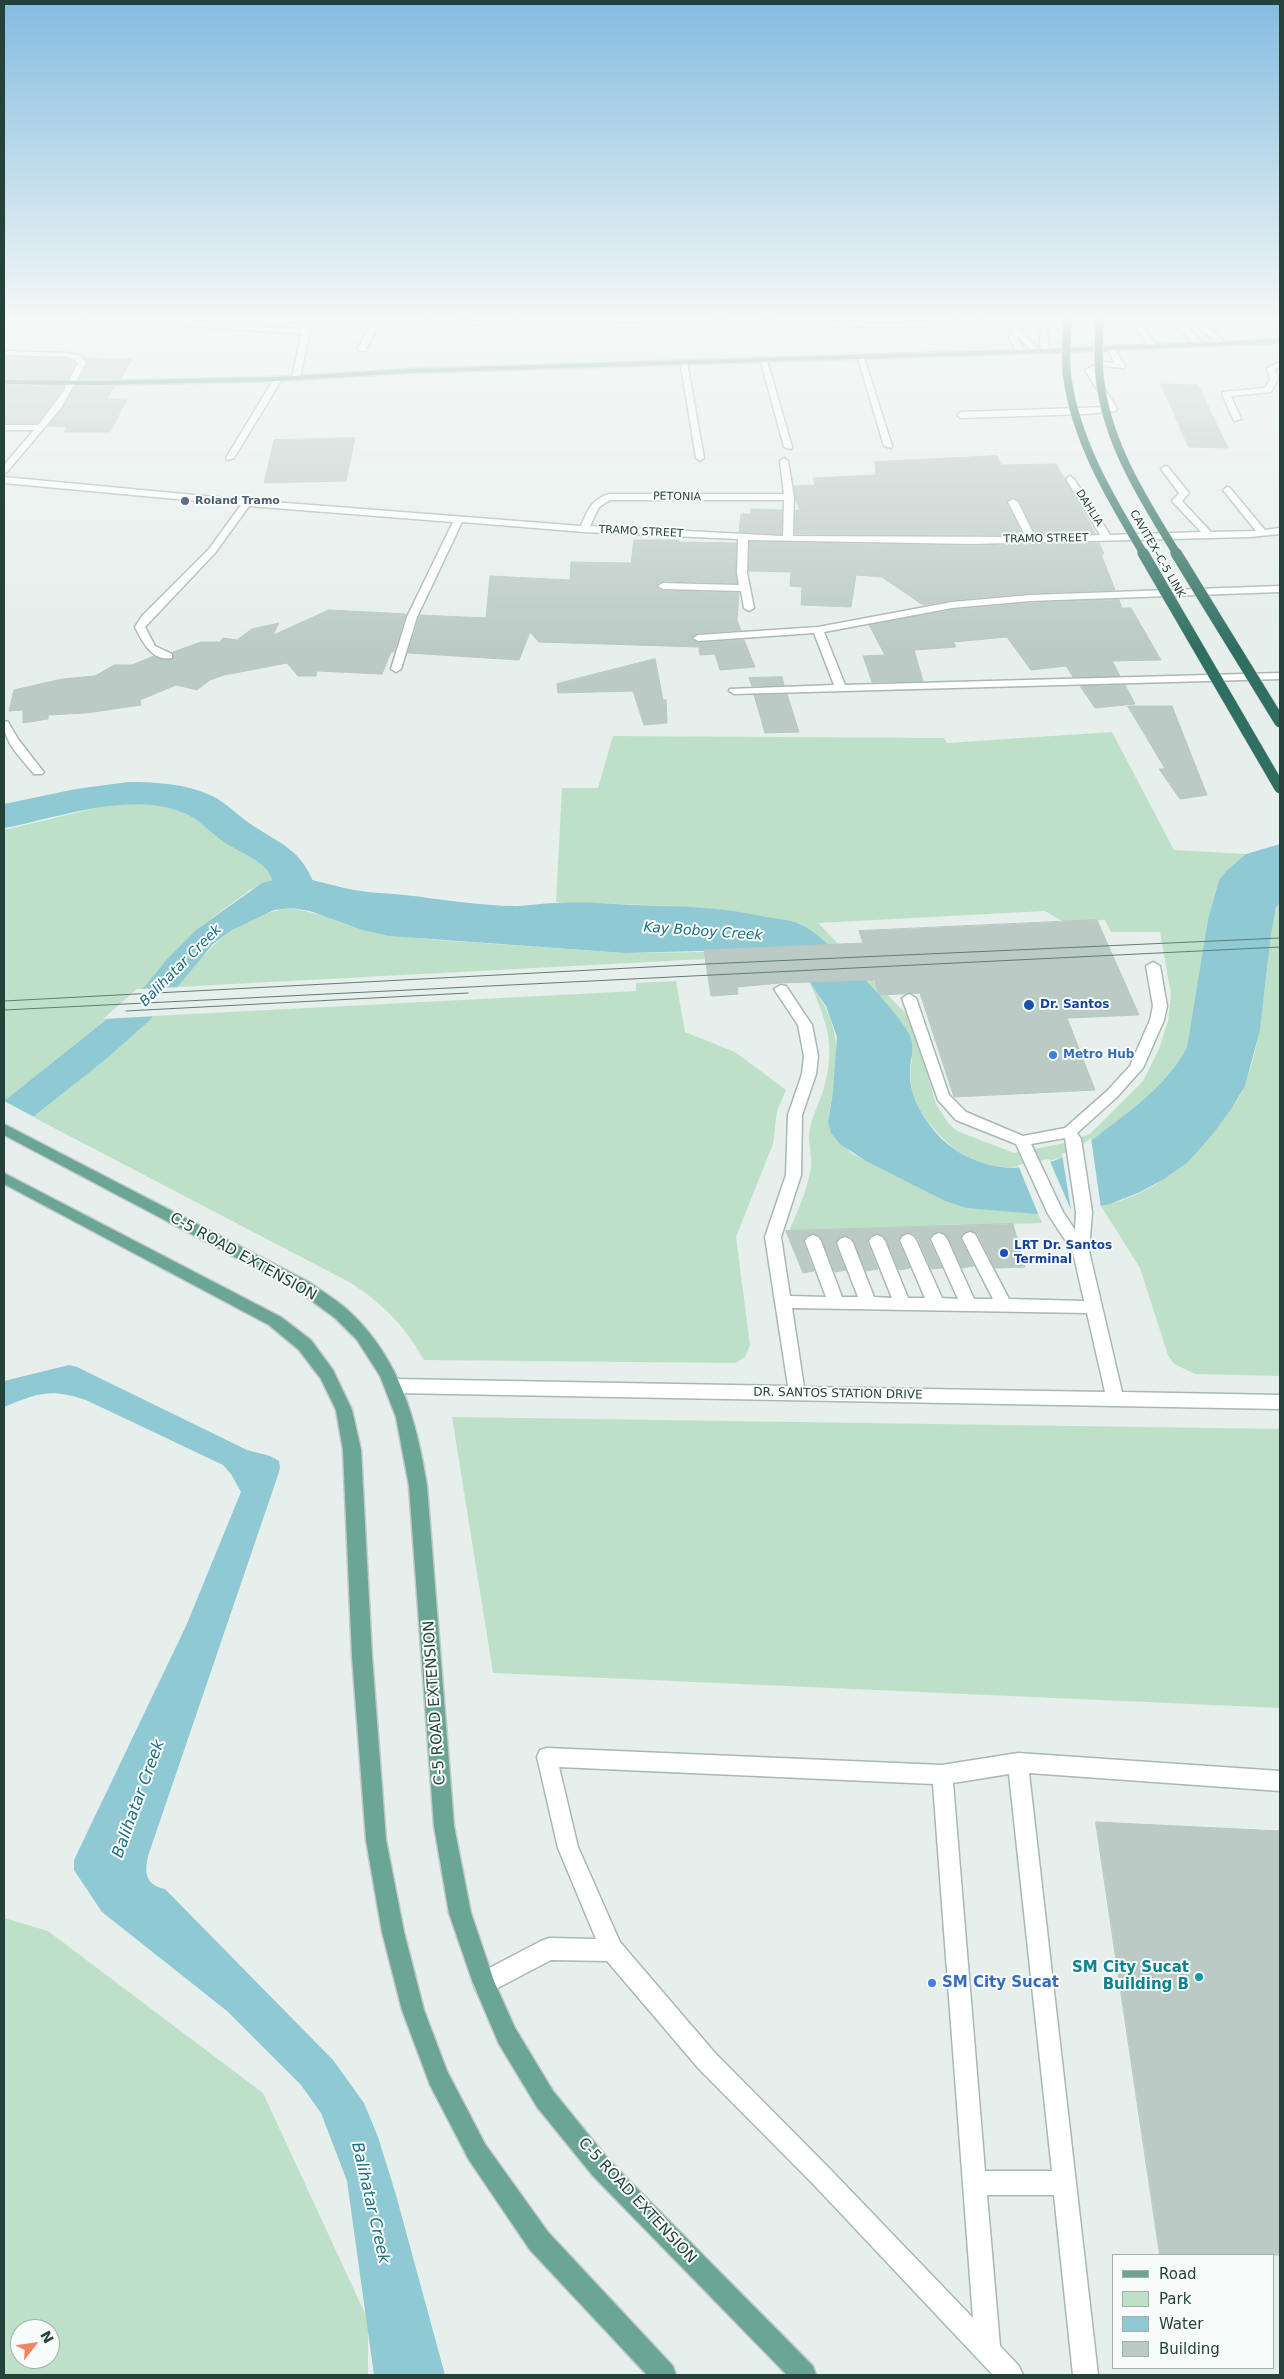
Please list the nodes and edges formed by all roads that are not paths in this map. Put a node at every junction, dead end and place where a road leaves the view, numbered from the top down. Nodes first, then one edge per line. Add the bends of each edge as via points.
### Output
1 (42, 425) edge
2 (250, 425) edge
3 (694, 425) edge
4 (782, 425) edge
5 (881, 425) edge
6 (1081, 425) edge
7 (1109, 425) edge
8 (4, 427) edge
9 (40, 428) junction
10 (888, 446) dead end
11 (788, 447) dead end
12 (230, 458) dead end
13 (700, 458) dead end
14 (784, 461) dead end
15 (1165, 469) dead end
16 (4, 470) edge
17 (1070, 479) dead end
18 (4, 480) edge
19 (1227, 490) dead end
20 (789, 498) junction
21 (1013, 502) dead end
22 (247, 504) junction
23 (459, 519) junction
24 (584, 529) junction
25 (1280, 531) edge
26 (1264, 533) junction
27 (1208, 535) junction
28 (743, 537) junction
29 (1107, 538) junction
30 (788, 539) junction
31 (1032, 540) junction
32 (664, 586) dead end
33 (745, 588) junction
34 (1280, 589) edge
35 (749, 608) dead end
36 (818, 630) junction
37 (698, 638) dead end
38 (168, 656) dead end
39 (396, 669) dead end
40 (1280, 676) edge
41 (841, 688) junction
42 (734, 692) dead end
43 (1280, 722) edge
44 (4, 724) edge
45 (38, 772) dead end
46 (1280, 788) edge
47 (1153, 966) dead end
48 (781, 989) dead end
49 (908, 998) dead end
50 (4, 1129) edge
51 (1071, 1136) junction
52 (1024, 1146) junction
53 (4, 1178) edge
54 (970, 1238) dead end
55 (939, 1239) dead end
56 (908, 1240) dead end
57 (877, 1241) dead end
58 (813, 1242) dead end
59 (845, 1243) dead end
60 (1082, 1251) junction
61 (782, 1302) junction
62 (836, 1302) junction
63 (868, 1303) junction
64 (903, 1304) junction
65 (936, 1304) junction
66 (969, 1305) junction
67 (1004, 1306) junction
68 (1095, 1307) junction
69 (395, 1386) junction
70 (798, 1393) junction
71 (1115, 1399) junction
72 (1280, 1402) edge
73 (1018, 1763) junction
74 (942, 1775) junction
75 (1280, 1781) edge
76 (612, 1950) junction
77 (484, 1983) junction
78 (974, 2183) junction
79 (1064, 2183) junction
80 (988, 2351) junction
81 (664, 2375) edge
82 (804, 2375) edge
83 (1010, 2375) edge
84 (1086, 2375) edge

1 - 9 street
2 - 12 street
3 - 13 street
4 - 11 street
5 - 10 street
6 - 46 highway, CAVITEX–C-5 LINK, bridge via 1101,479 1133,538
7 - 43 highway, CAVITEX–C-5 LINK, bridge via 1122,460 1143,499
8 - 9 street
9 - 16 street
14 - 20 street
15 - 27 street via 1184,493 1176,501
17 - 29 street, DAHLIA
18 - 22 street, TRAMO STREET
19 - 26 street
20 - 24 street, PETONIA via 602,498 594,505
20 - 30 street
21 - 31 street
22 - 23 street, TRAMO STREET
22 - 38 street via 212,551 140,627 151,648
23 - 24 street, TRAMO STREET
23 - 39 street via 412,617
24 - 28 street, TRAMO STREET
25 - 26 street, TRAMO STREET
26 - 27 street, TRAMO STREET
27 - 29 street, TRAMO STREET
28 - 30 street, TRAMO STREET
28 - 33 street
29 - 31 street, TRAMO STREET
30 - 31 street, TRAMO STREET
32 - 33 street
33 - 35 street
34 - 36 street via 1030,598 952,605
36 - 37 street
36 - 41 street
40 - 41 street
41 - 42 street
44 - 45 street
47 - 51 street via 1160,1006 1136,1068
48 - 61 street via 804,1020 811,1052 810,1069 796,1114 796,1163 792,1184 774,1227
49 - 52 street via 947,1104 970,1120
50 - 69 main road, C-5 ROAD EXTENSION via 303,1286 352,1324 376,1350
51 - 52 street
51 - 60 street via 1084,1212
52 - 60 street via 1056,1214
53 - 81 main road via 275,1321 305,1344 327,1375 344,1410 352,1450 362,1656 376,1840 392,1932 413,2010 438,2077 477,2152 539,2241
54 - 67 street
55 - 66 street
56 - 65 street
57 - 64 street
58 - 62 street
59 - 63 street
60 - 68 street
61 - 62 street
61 - 70 street
62 - 63 street
63 - 64 street
64 - 65 street
65 - 66 street
66 - 67 street
67 - 68 street
68 - 71 street
69 - 70 street, DR. SANTOS STATION DRIVE
69 - 77 main road, C-5 ROAD EXTENSION via 411,1438 418,1486 444,1826 460,1913
70 - 71 street, DR. SANTOS STATION DRIVE
71 - 72 street, DR. SANTOS STATION DRIVE
73 - 74 street
73 - 75 street
73 - 79 street
74 - 76 street via 547,1757 568,1848
74 - 78 street
76 - 77 street via 549,1948
76 - 80 street via 707,2061
77 - 82 main road, C-5 ROAD EXTENSION via 507,2036 544,2099 601,2168
78 - 79 street
78 - 80 street
79 - 84 street
80 - 83 street

